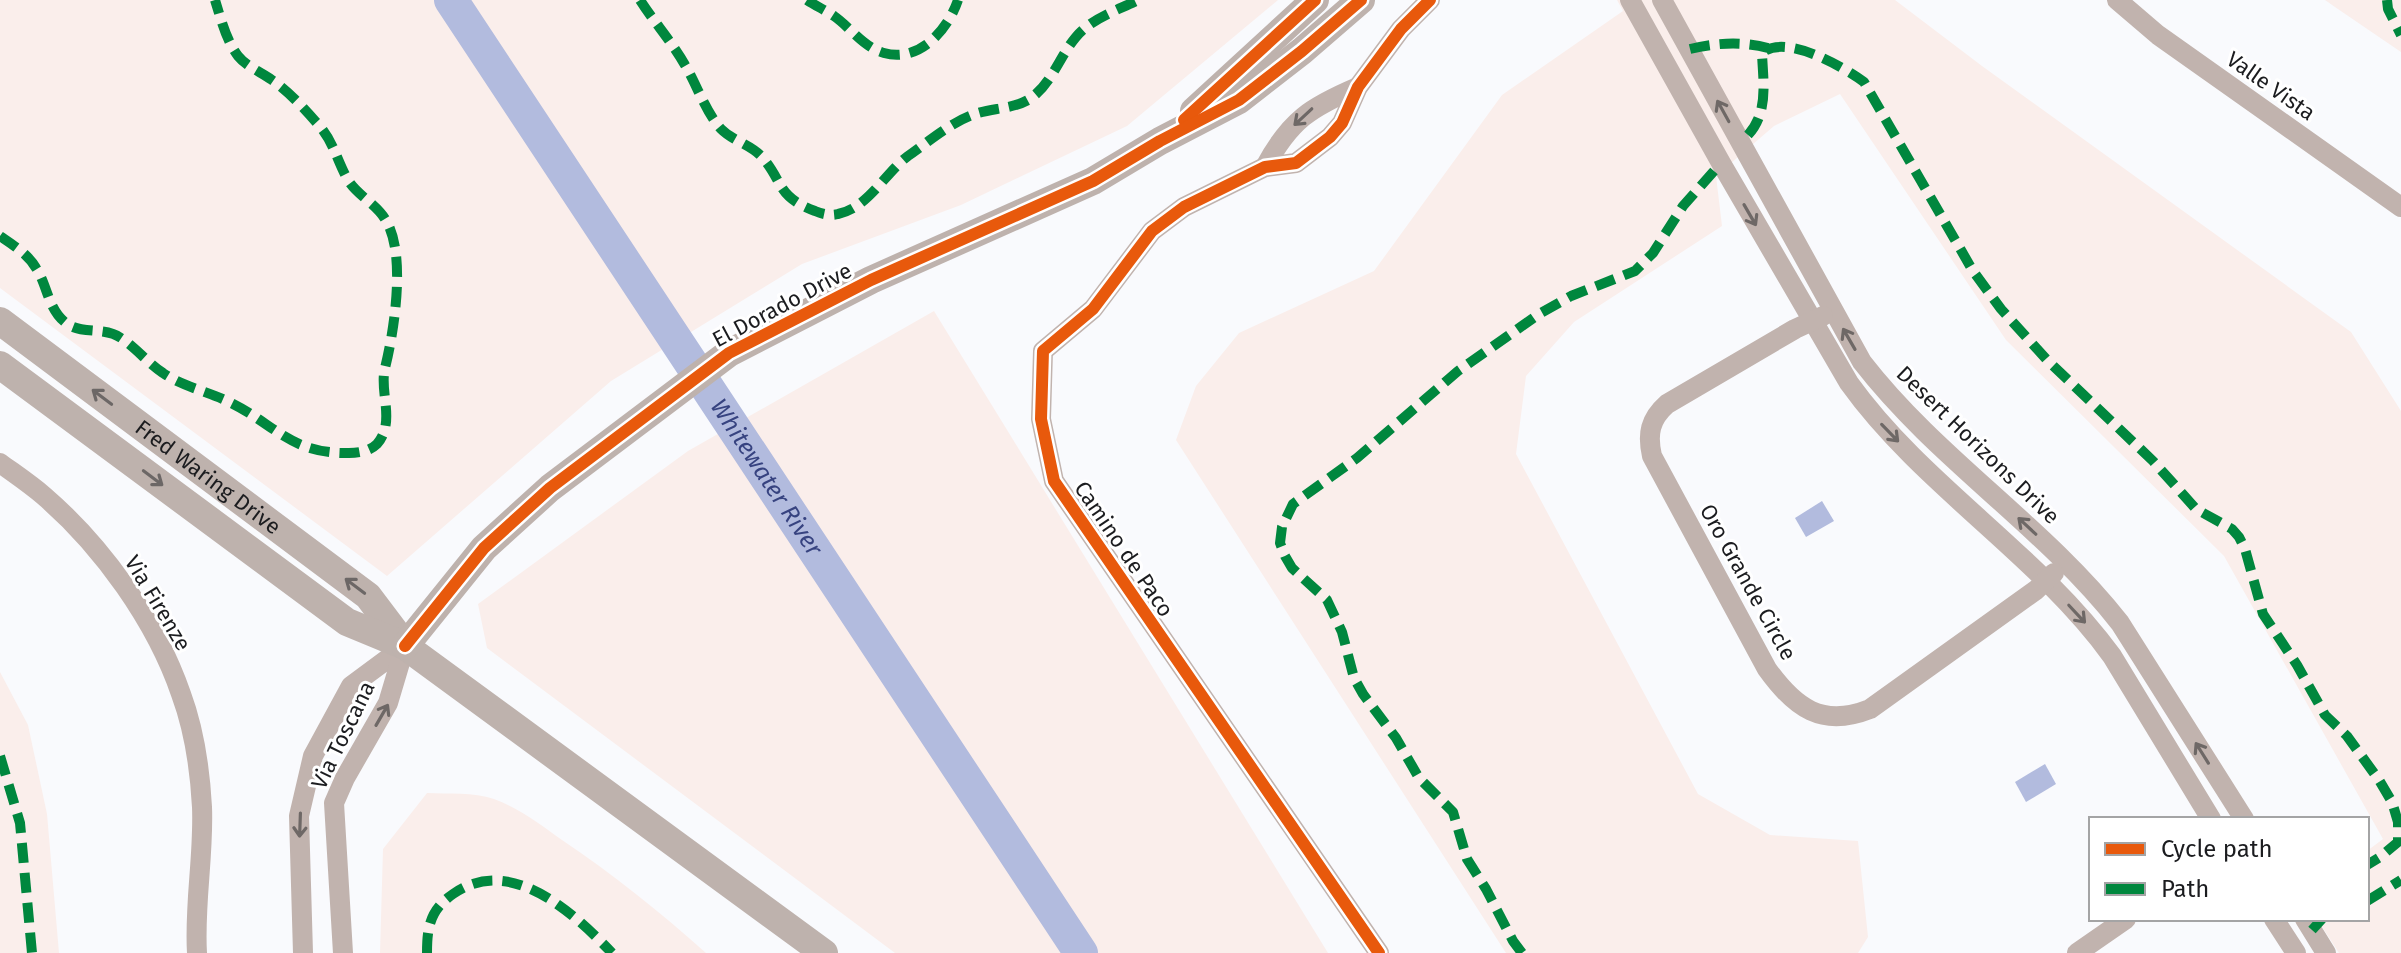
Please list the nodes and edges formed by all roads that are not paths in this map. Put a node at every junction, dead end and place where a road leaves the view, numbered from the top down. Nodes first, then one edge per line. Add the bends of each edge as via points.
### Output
1 (1315, 0) edge
2 (1361, 0) edge
3 (1430, 0) edge
4 (1630, 0) edge
5 (1662, 0) edge
6 (2117, 0) edge
7 (1358, 87) junction
8 (1160, 141) junction
9 (1265, 167) junction
10 (2401, 207) edge
11 (1832, 311) junction
12 (0, 321) edge
13 (1811, 321) junction
14 (0, 365) edge
15 (0, 463) edge
16 (2066, 562) junction
17 (2046, 581) junction
18 (405, 646) junction
19 (2210, 817) edge
20 (2243, 817) edge
21 (2123, 921) edge
22 (2275, 921) edge
23 (2306, 921) edge
24 (197, 953) edge
25 (303, 953) edge
26 (343, 953) edge
27 (824, 953) edge
28 (1379, 953) edge
29 (2077, 953) edge
30 (2296, 953) edge
31 (2326, 953) edge

1 - 8 main road, El Dorado Drive
2 - 8 main road, El Dorado Drive via 1239,100
3 - 7 street, Camino de Paco
4 -> 13 street
11 -> 5 street, Desert Horizons Drive
6 - 10 street, Valle Vista via 2158,35
7 -> 9 street, Camino de Paco via 1309,110 1278,142
7 - 9 street, Camino de Paco via 1330,137 1296,163
8 - 18 main road, El Dorado Drive via 1093,181 871,280 729,353 550,488 484,548
9 - 28 street, Camino de Paco via 1184,207 1152,231 1093,309 1043,351 1041,419 1054,481
11 - 13 street, Oro Grande Circle
16 -> 11 street, Desert Horizons Drive via 1882,388
18 -> 12 main road, Fred Waring Drive via 368,596
13 -> 17 street via 1868,411
13 - 17 street, Oro Grande Circle via 1667,404 1658,412 1648,442 1782,690 1806,709 1833,718 1856,715
14 -> 18 main road, Fred Waring Drive via 347,622
15 - 24 street, Via Firenze via 44,495 93,545 160,643 182,695 197,756 202,809
16 - 17 street, Oro Grande Circle
20 -> 16 street, Desert Horizons Drive via 2120,623
17 -> 19 street via 2112,656
18 -> 25 street, Via Toscana via 351,686 313,756 299,816
26 -> 18 street, Via Toscana via 334,803 388,703
18 - 27 main road, Fred Waring Drive
21 - 29 street
22 - 30 street
23 - 31 street

